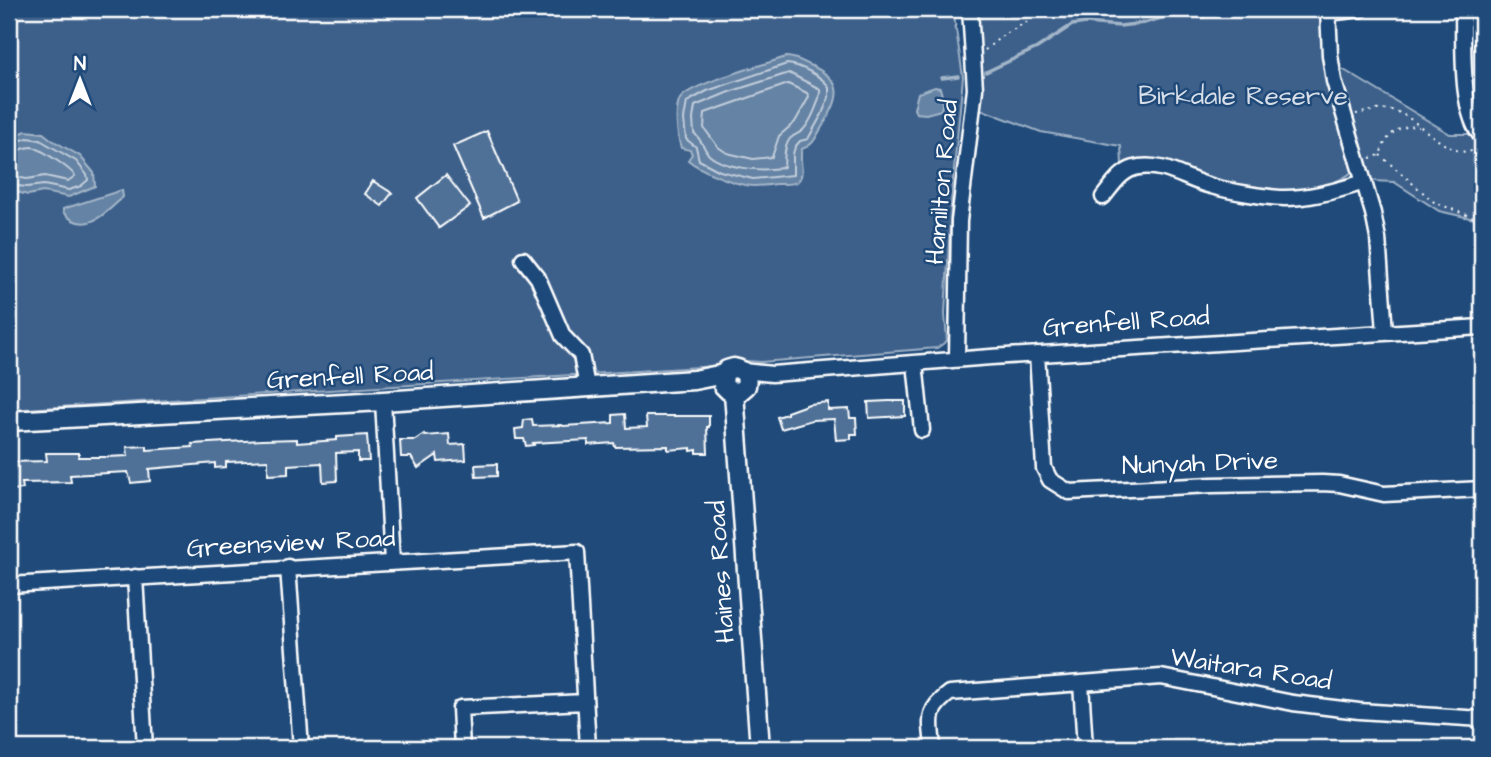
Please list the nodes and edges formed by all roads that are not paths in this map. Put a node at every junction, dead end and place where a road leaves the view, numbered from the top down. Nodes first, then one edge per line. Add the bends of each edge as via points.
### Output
1 (970, 9) edge
2 (1361, 9) edge
3 (1462, 9) edge
4 (1328, 11) edge
5 (1481, 142) edge
6 (1364, 181) junction
7 (1103, 197) dead end
8 (523, 259) dead end
9 (1482, 327) edge
10 (1385, 332) junction
11 (1037, 354) junction
12 (957, 359) junction
13 (915, 363) junction
14 (734, 382) junction
15 (587, 387) junction
16 (383, 401) junction
17 (9, 421) edge
18 (922, 429) dead end
19 (1482, 489) edge
20 (392, 562) junction
21 (288, 567) junction
22 (135, 577) junction
23 (9, 585) edge
24 (1081, 683) junction
25 (585, 702) junction
26 (1482, 719) edge
27 (145, 748) edge
28 (301, 748) edge
29 (462, 748) edge
30 (588, 748) edge
31 (760, 748) edge
32 (933, 748) edge
33 (1085, 748) edge

1 - 12 street, Hamilton Road via 972,120 959,221
2 - 4 street
3 - 5 street via 1469,110
4 - 6 street via 1334,81
6 - 7 street via 1337,191 1285,198 1210,186 1152,166 1120,175
6 - 10 street via 1378,238
8 - 15 street via 538,278 563,336 582,355
9 - 10 street, Grenfell Road
10 - 11 street, Grenfell Road
11 - 12 street, Grenfell Road
11 - 19 street, Nunyah Drive via 1044,468 1050,480 1069,492 1322,483 1384,494
12 - 13 street, Grenfell Road
13 - 14 street, Grenfell Road via 772,374
13 - 18 street
14 - 15 main road, Grenfell Road
14 - 31 main road, Haines Road
15 - 16 main road, Grenfell Road
16 - 17 main road, Grenfell Road
16 - 20 street
20 - 21 street, Greensview Road
20 - 25 street, Greensview Road via 577,552
21 - 22 street, Greensview Road
21 - 28 street
22 - 23 street, Greensview Road
22 - 27 street
24 - 26 street, Waitara Road via 1161,677 1293,703
24 - 32 street, Waitara Road via 950,693 936,704 931,717
24 - 33 street
25 - 29 street via 460,708
25 - 30 street

